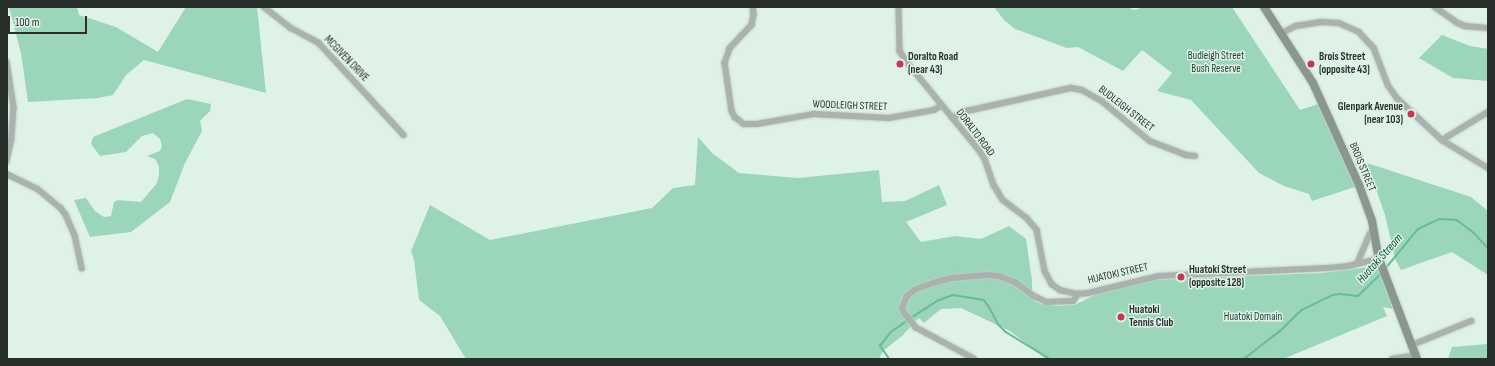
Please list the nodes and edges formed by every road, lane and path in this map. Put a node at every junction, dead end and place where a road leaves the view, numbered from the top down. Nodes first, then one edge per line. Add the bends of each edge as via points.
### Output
1 (264, 7) edge
2 (753, 7) edge
3 (899, 7) edge
4 (1264, 7) edge
5 (1435, 7) edge
6 (1488, 28) edge
7 (1280, 34) junction
8 (7, 62) edge
9 (942, 105) junction
10 (1488, 112) edge
11 (952, 118) junction
12 (404, 135) dead end
13 (1442, 140) junction
14 (1195, 156) dead end
15 (7, 161) edge
16 (1488, 168) edge
17 (7, 174) edge
18 (1373, 233) junction
19 (1356, 264) junction
20 (1381, 266) junction
21 (82, 268) dead end
22 (1078, 294) junction
23 (1471, 322) dead end
24 (1412, 346) junction
25 (1417, 357) edge
26 (974, 359) edge
27 (1392, 359) edge

1 - 12 street, MCGIVEN DRIVE via 291,28 319,43
2 - 9 street, WOODLEIGH STREET via 752,25 730,49 725,63 732,111 744,124 814,114 889,118 934,110
3 - 9 street, DORALTO ROAD via 900,51
4 - 7 main road, BROIS STREET
5 - 6 street via 1465,26
7 - 13 street via 1296,26 1322,22 1339,23 1360,32 1374,48 1388,85 1397,98
7 - 18 main road, BROIS STREET via 1313,83 1368,208
8 - 15 street via 14,107 12,139
9 - 11 street, DORALTO ROAD
10 - 13 street
11 - 14 street, BUDLEIGH STREET via 967,111 1071,88 1082,90 1102,101 1150,141
11 - 22 street, DORALTO ROAD via 985,158 994,185 1003,200 1027,218 1037,230 1045,271 1052,284 1060,290
13 - 16 street
17 - 21 street via 38,189 61,208 75,235
18 - 19 street via 1370,234
18 - 20 main road, BROIS STREET
19 - 20 street, HUATOKI STREET
19 - 22 street, HUATOKI STREET via 1327,268 1173,274
20 - 24 main road
22 - 26 street, HUATOKI STREET via 1073,300 1047,302 1015,282 999,276 965,276 936,282 910,293 902,308 916,328
23 - 24 street
24 - 25 main road
25 - 27 street

